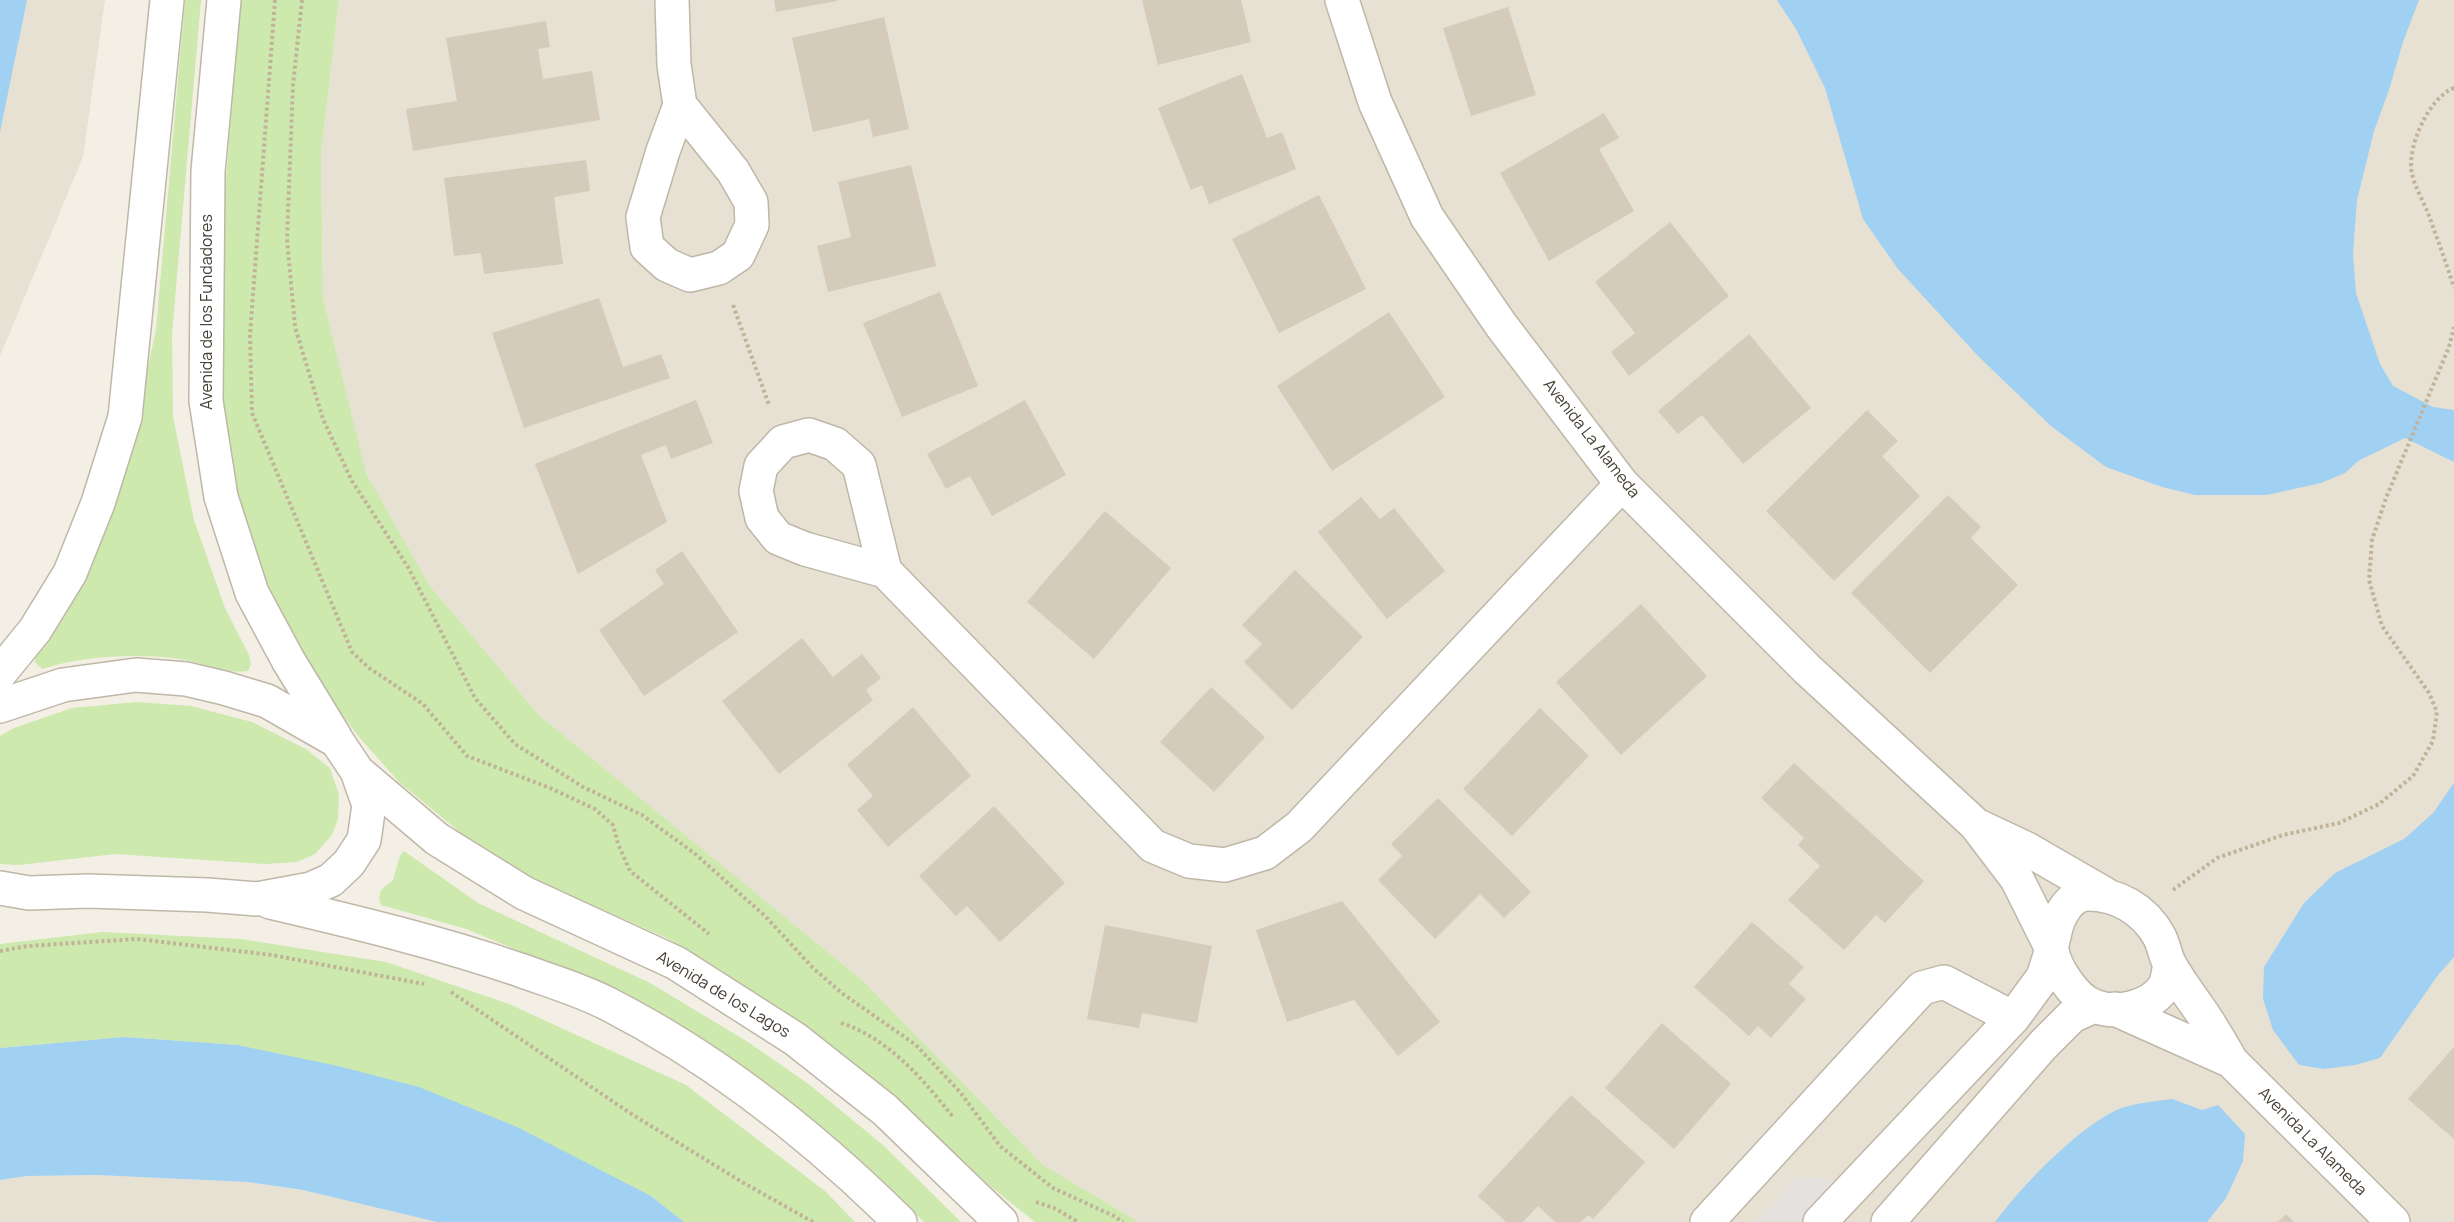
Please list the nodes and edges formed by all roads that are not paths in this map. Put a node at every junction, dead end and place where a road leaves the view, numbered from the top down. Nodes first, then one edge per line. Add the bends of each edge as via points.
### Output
1 (167, 0) edge
2 (224, 0) edge
3 (672, 0) edge
4 (1342, 0) edge
5 (680, 105) junction
6 (1622, 484) junction
7 (885, 571) junction
8 (0, 673) edge
9 (0, 706) edge
10 (337, 741) junction
11 (357, 771) junction
12 (1976, 825) junction
13 (10, 893) edge
14 (2105, 894) junction
15 (256, 899) junction
16 (2052, 949) junction
17 (2170, 965) junction
18 (2105, 1008) junction
19 (2013, 1018) junction
20 (2231, 1061) junction
21 (900, 1222) edge
22 (1001, 1222) edge
23 (1707, 1222) edge
24 (1820, 1222) edge
25 (1888, 1222) edge
26 (2393, 1222) edge

1 - 8 street via 125,417 98,503 70,573 35,630
2 - 10 street, Avenida de los Fundadores via 208,171 206,401 221,497 252,593
3 - 5 street
4 - 6 street, Avenida La Alameda via 1375,102 1427,217 1501,325
5 - 5 street via 643,217 647,247 667,265 690,275 719,268 738,255 752,225 751,202 733,171
6 - 7 street via 1299,827 1264,853 1225,865 1189,861 1153,846
6 - 12 street, Avenida La Alameda via 1807,669
7 - 7 street via 859,465 835,444 809,435 783,442 761,466 756,491 762,518 778,538
9 - 10 street via 63,685 136,675 186,680 267,701
10 - 11 street, Avenida de los Fundadores
11 - 15 street via 369,805 364,840 349,863 331,880 311,889
11 - 22 street, Avenida de los Lagos via 437,840 508,884 676,963 795,1039 885,1110
12 - 14 street, Avenida La Alameda
12 - 16 street, Avenida La Alameda via 2017,879
13 - 15 street via 88,891
14 - 16 street via 2082,894 2069,903 2057,921
14 - 17 street via 2122,900 2141,914 2158,935
15 - 21 street via 445,945 608,1004 676,1043 754,1096 850,1172
16 - 18 street via 2071,989
16 - 19 street via 2043,977
17 - 18 street via 2165,986 2154,998 2136,1007
17 - 20 street, Avenida La Alameda
18 - 20 street, Avenida La Alameda
18 - 25 street via 2072,1016
19 - 23 street via 1944,982 1922,988
19 - 24 street
20 - 26 street, Avenida La Alameda

